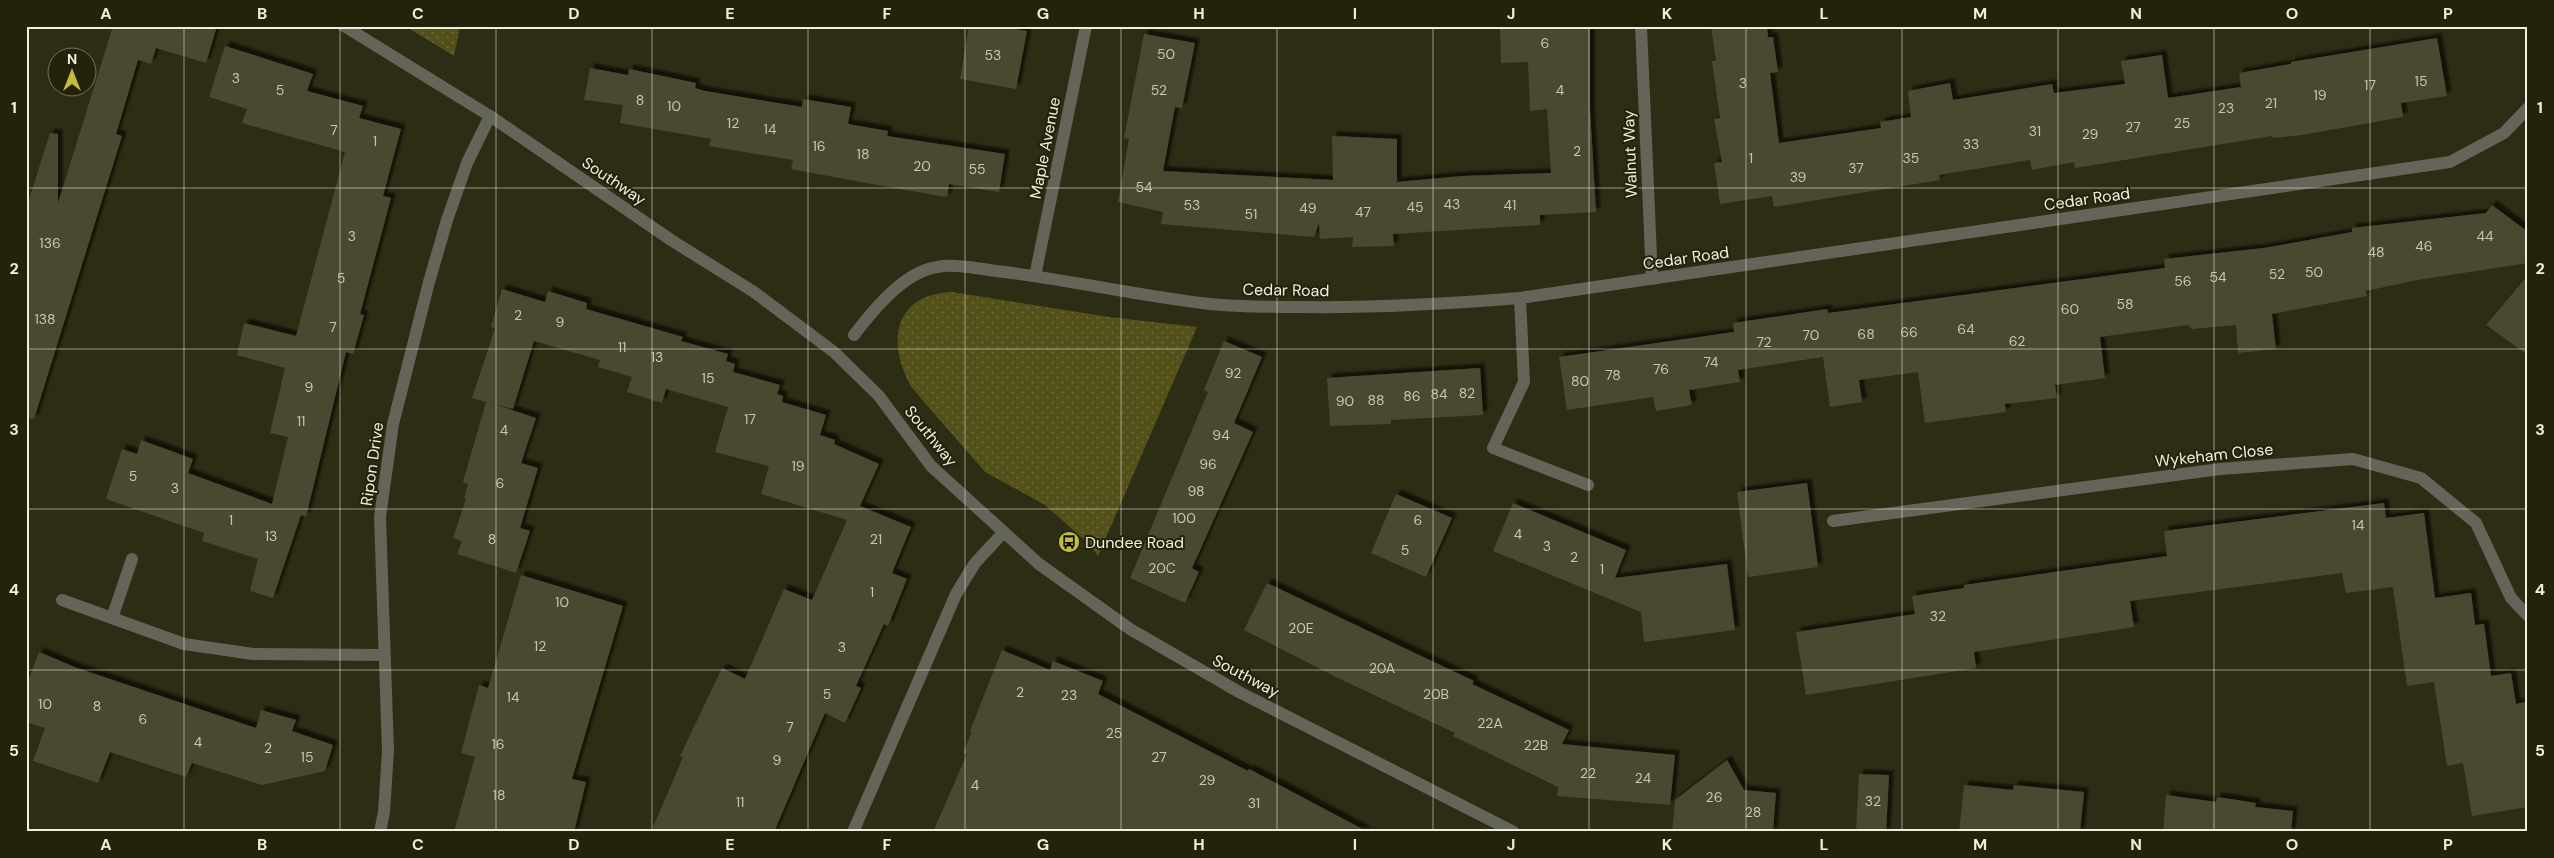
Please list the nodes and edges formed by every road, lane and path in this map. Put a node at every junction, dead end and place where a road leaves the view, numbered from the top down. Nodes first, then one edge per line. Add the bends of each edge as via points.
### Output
1 (344, 26) edge
2 (1086, 26) edge
3 (1641, 26) edge
4 (2528, 108) edge
5 (490, 116) junction
6 (1035, 276) junction
7 (1652, 279) junction
8 (1520, 298) junction
9 (854, 335) dead end
10 (1588, 486) dead end
11 (1833, 521) dead end
12 (1003, 533) junction
13 (132, 559) dead end
14 (62, 600) dead end
15 (2528, 616) edge
16 (112, 618) junction
17 (384, 655) junction
18 (380, 832) edge
19 (853, 832) edge
20 (1514, 832) edge

1 - 5 street, Southway
2 - 6 street, Maple Avenue
3 - 7 street, Walnut Way
4 - 7 street, Cedar Road via 2504,133 2450,162
5 - 12 street, Southway via 671,240 754,292 834,352 880,396 930,466
5 - 17 street, Ripon Drive via 467,163 447,220 393,424 380,517
6 - 8 street, Cedar Road via 1212,304 1348,307
6 - 9 street, Cedar Road via 955,266 921,271 879,303
7 - 8 street, Cedar Road
8 - 10 street via 1524,382 1493,448
11 - 15 street, Wykeham Close via 2220,469 2353,459 2421,478 2476,523 2511,598
12 - 19 street via 976,563 956,594
12 - 20 street, Southway via 1039,564 1130,629 1176,656 1239,692
13 - 16 street
14 - 16 street
16 - 17 street via 184,644 253,654
17 - 18 street, Ripon Drive via 388,751

